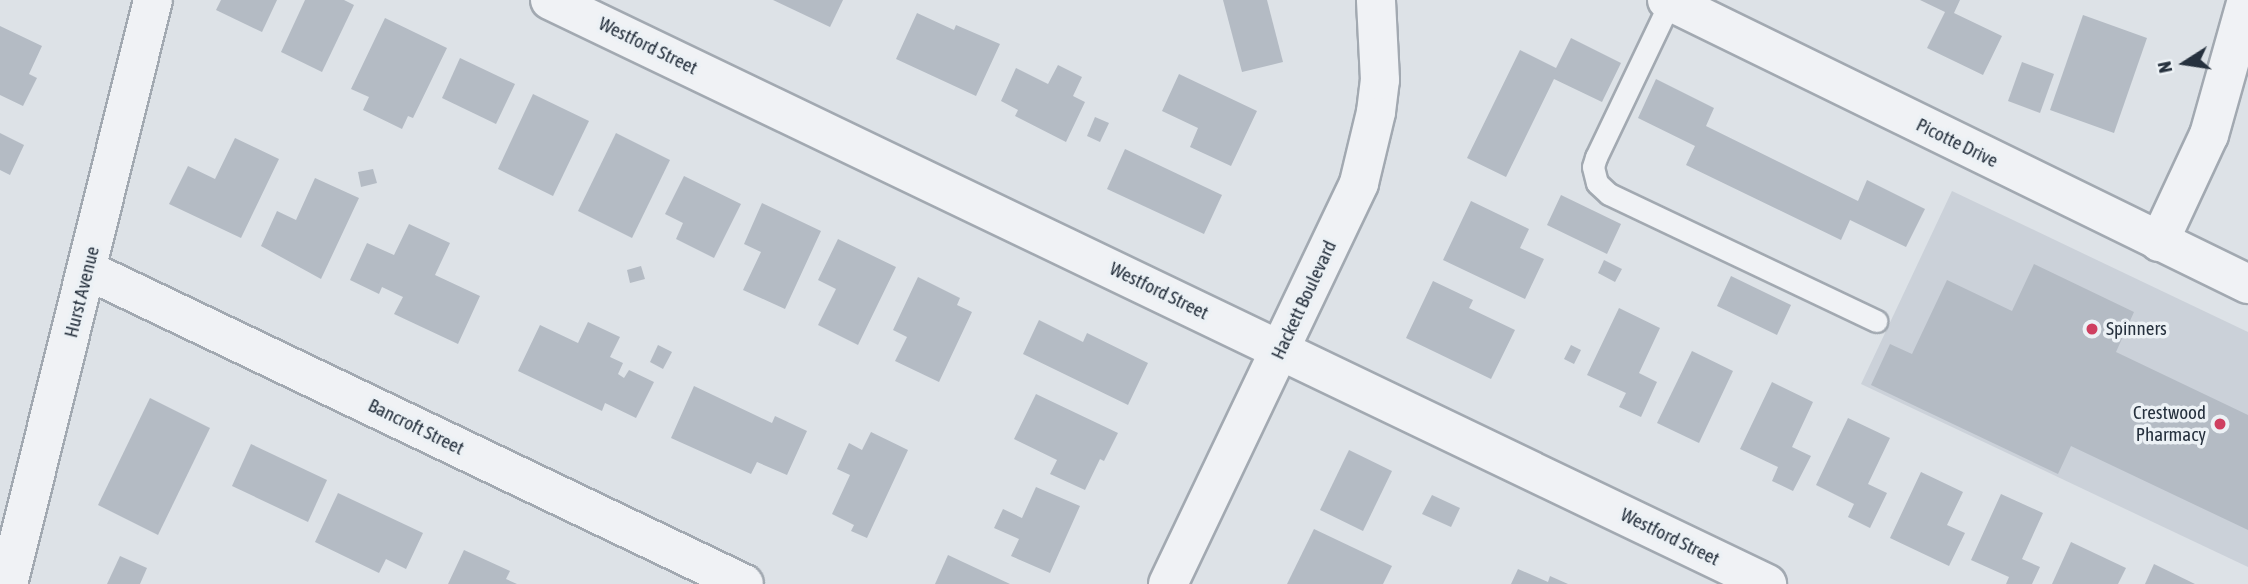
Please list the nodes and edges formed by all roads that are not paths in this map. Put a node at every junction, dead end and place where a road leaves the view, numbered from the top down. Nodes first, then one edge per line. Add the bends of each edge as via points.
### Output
1 (153, 0) edge
2 (551, 0) edge
3 (1376, 0) edge
4 (1670, 0) edge
5 (2247, 0) edge
6 (2160, 242) junction
7 (88, 270) junction
8 (2248, 284) edge
9 (1876, 321) dead end
10 (1281, 349) junction
11 (8, 584) edge
12 (744, 584) edge
13 (1168, 584) edge
14 (1767, 584) edge

1 - 7 street, Hurst Avenue
2 - 10 street, Westford Street
3 - 10 street, Hackett Boulevard via 1380,80 1369,148 1359,183
4 - 6 street, Picotte Drive
4 - 9 lane via 1596,157 1597,183 1609,194
5 - 6 street via 2209,135
6 - 8 street, Picotte Drive
7 - 11 street, Hurst Avenue
7 - 12 street, Bancroft Street
10 - 13 street, Hackett Boulevard
10 - 14 street, Westford Street

